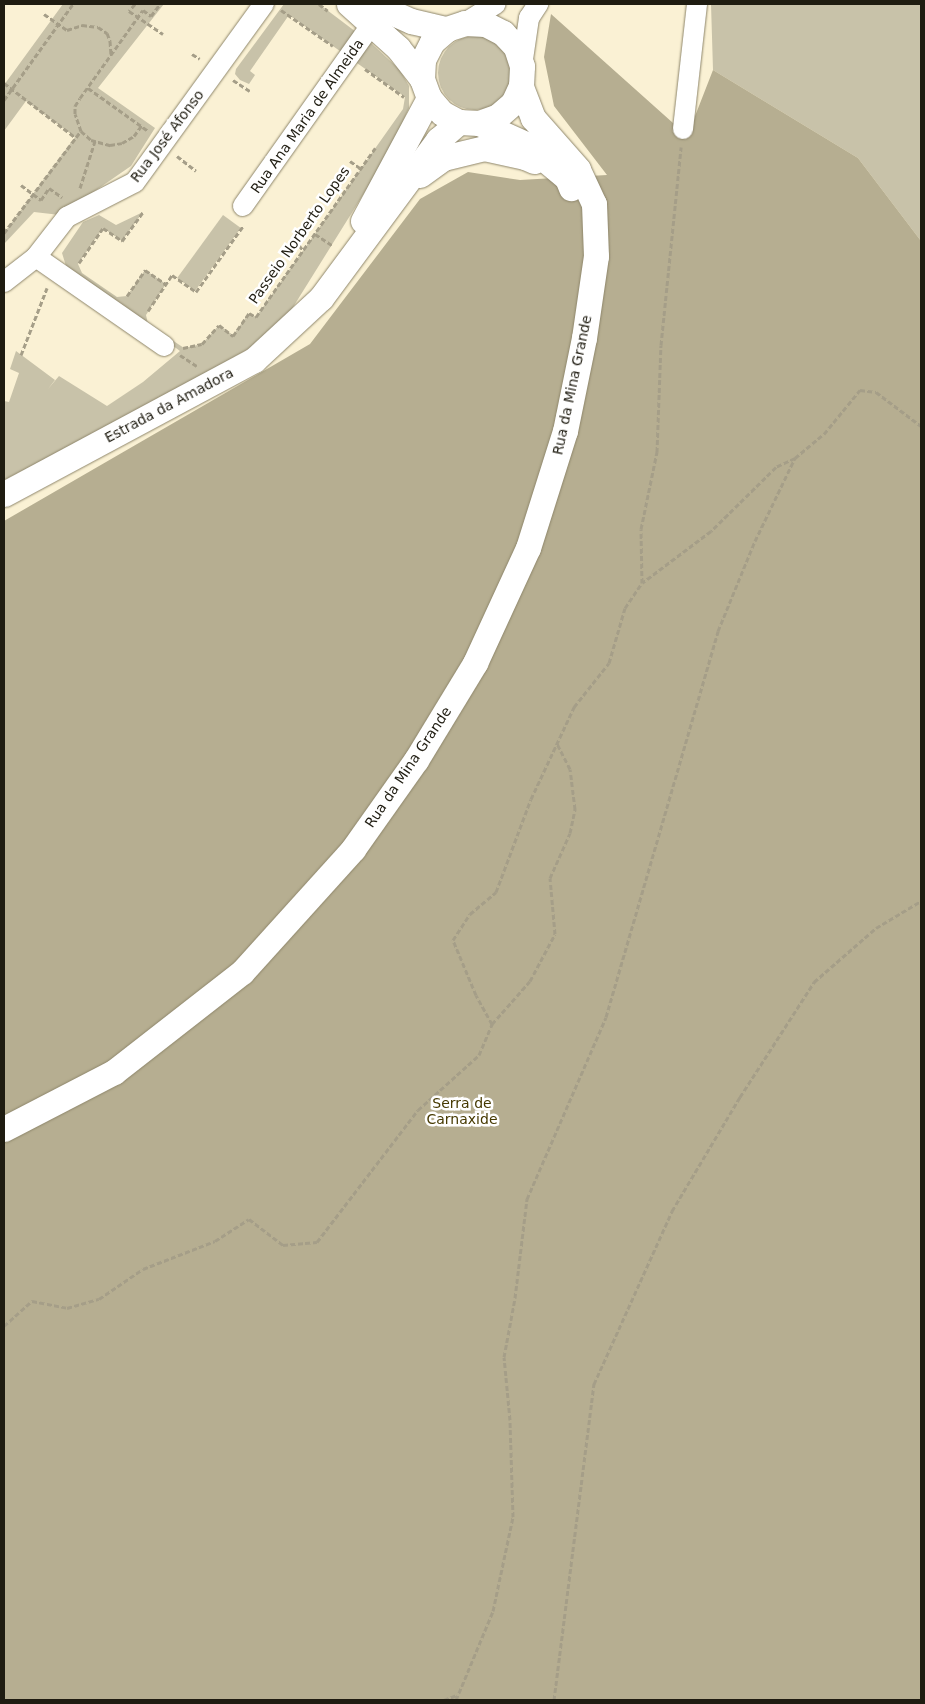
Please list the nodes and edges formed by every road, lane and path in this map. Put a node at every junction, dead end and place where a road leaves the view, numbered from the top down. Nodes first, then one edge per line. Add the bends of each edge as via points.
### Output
1 (73, 4) edge
2 (134, 4) edge
3 (160, 4) edge
4 (319, 4) edge
5 (496, 4) edge
6 (538, 4) edge
7 (697, 4) edge
8 (272, 6) edge
9 (341, 9) edge
10 (44, 14) dead end
11 (372, 14) edge
12 (139, 18) junction
13 (58, 24) junction
14 (456, 26) junction
15 (162, 34) dead end
16 (111, 56) junction
17 (348, 57) junction
18 (522, 76) junction
19 (4, 84) edge
20 (88, 88) junction
21 (11, 90) junction
22 (417, 93) junction
23 (4, 100) edge
24 (469, 122) junction
25 (142, 125) junction
26 (683, 129) joint
27 (81, 131) junction
28 (75, 137) junction
29 (96, 141) junction
30 (162, 144) junction
31 (376, 146) dead end
32 (350, 161) dead end
33 (360, 168) junction
34 (567, 178) junction
35 (21, 185) dead end
36 (402, 189) junction
37 (34, 194) junction
38 (78, 197) dead end
39 (69, 203) dead end
40 (243, 206) joint
41 (143, 212) dead end
42 (4, 233) edge
43 (315, 234) junction
44 (338, 237) dead end
45 (294, 239) dead end
46 (333, 245) junction
47 (302, 250) junction
48 (328, 252) dead end
49 (596, 256) junction
50 (36, 257) junction
51 (80, 268) dead end
52 (54, 270) junction
53 (4, 282) edge
54 (166, 284) junction
55 (122, 297) dead end
56 (321, 298) junction
57 (146, 315) dead end
58 (170, 344) junction
59 (21, 355) dead end
60 (199, 367) dead end
61 (921, 426) edge
62 (795, 458) junction
63 (4, 494) edge
64 (642, 584) junction
65 (557, 743) junction
66 (921, 901) edge
67 (492, 1024) junction
68 (4, 1129) edge
69 (4, 1326) edge
70 (458, 1694) junction
71 (444, 1700) edge
72 (456, 1700) edge
73 (554, 1700) edge

1 - 13 path
2 - 12 path via 129,11
3 - 12 path via 151,16 143,10
4 - 9 path
5 - 14 street
6 - 18 street via 528,18
7 - 26 street
8 - 17 path
8 - 30 street, Rua José Afonso
9 - 11 street
10 - 13 path
11 - 14 street
11 - 17 street, Rua Ana Maria de Almeida
11 - 22 street via 398,48
12 - 15 path
12 - 16 path
13 - 16 path via 67,30 82,25 98,27 107,33
13 - 21 path
14 - 18 street via 485,24 503,32 516,48
14 - 22 street via 432,42 423,60
16 - 20 path
17 - 22 path
17 - 40 street, Rua Ana Maria de Almeida
18 - 24 street via 512,103 498,116
18 - 49 street, Rua da Mina Grande via 533,118 578,169 594,204
19 - 21 path
20 - 25 path
20 - 27 path via 75,106
21 - 23 path
21 - 28 path
22 - 24 street via 442,113
22 - 56 street, Estrada da Amadora
24 - 34 street, Rua da Mina Grande via 526,144
24 - 36 street, Estrada da Amadora via 438,140
25 - 29 path via 134,136 122,143 110,145
25 - 30 path
26 - 64 path via 661,345 657,452 641,529
27 - 28 path
27 - 29 path
28 - 37 path
29 - 38 path
30 - 50 street, Rua José Afonso via 135,182 67,217
31 - 33 path, Passeio Norberto Lopes
32 - 33 path
33 - 43 path, Passeio Norberto Lopes
34 - 36 street via 525,157 484,148 443,158
34 - 49 street, Rua da Mina Grande
35 - 37 path
36 - 56 street, Estrada da Amadora
37 - 39 path via 41,200 49,188
37 - 42 path
40 - 54 path via 253,213 196,292 172,275
41 - 51 path via 122,241 103,228 78,264
43 - 46 path
43 - 47 path, Passeio Norberto Lopes
44 - 46 path
45 - 47 path
46 - 48 path
47 - 58 path, Passeio Norberto Lopes via 256,317 249,313 233,336 219,324 202,344 184,348
49 - 68 street, Rua da Mina Grande via 565,431 528,548 475,663 416,760 353,849 242,972 114,1072
50 - 52 street
50 - 53 street, Rua José Afonso
52 - 58 street
52 - 59 path
54 - 55 path via 145,270 127,296
54 - 57 path
56 - 63 street, Estrada da Amadora via 254,360
58 - 60 path
61 - 62 path via 876,392 860,390 824,434
62 - 64 path via 776,467 711,531
62 - 70 path via 755,541 718,631 606,1017 528,1199 504,1357 510,1420 512,1517 493,1612
64 - 65 path via 625,608 609,663 574,707
65 - 67 path via 570,768 574,809 570,833 550,878 555,934 530,981
65 - 67 path via 531,799 496,892 470,914 453,940
66 - 73 path via 876,928 814,982 672,1211 594,1384
67 - 69 path via 479,1055 418,1110 317,1242 283,1246 249,1219 215,1241 143,1269 99,1299 67,1308 32,1301
70 - 71 path
70 - 72 path

